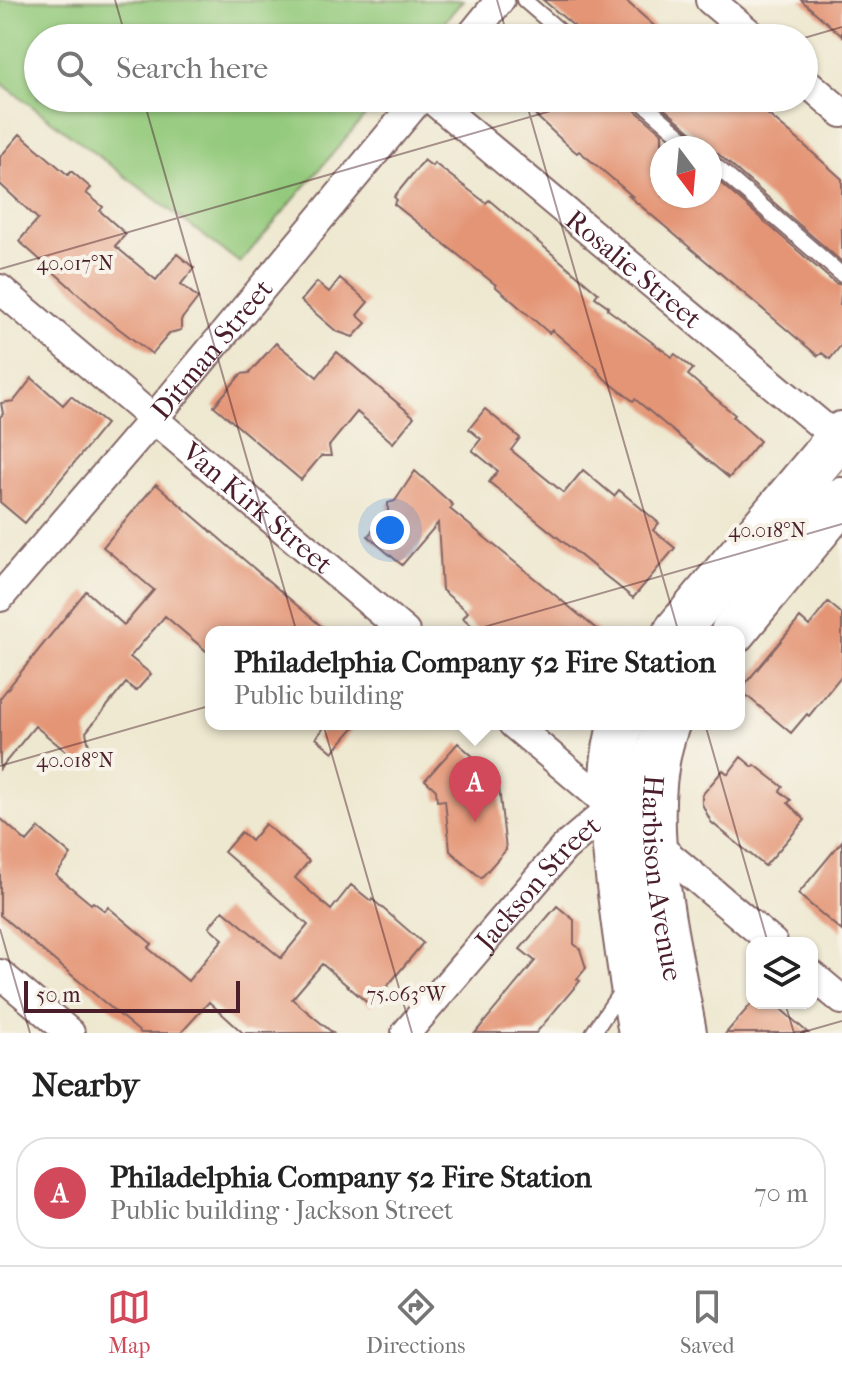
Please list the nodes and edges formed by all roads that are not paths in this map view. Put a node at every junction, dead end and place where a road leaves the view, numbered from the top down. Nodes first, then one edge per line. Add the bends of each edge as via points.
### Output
1 (500, 0) edge
2 (524, 0) edge
3 (710, 0) edge
4 (480, 24) edge
5 (552, 24) edge
6 (738, 24) edge
7 (818, 92) edge
8 (408, 112) edge
9 (447, 112) edge
10 (653, 112) edge
11 (842, 113) edge
12 (681, 136) edge
13 (722, 171) edge
14 (842, 275) edge
15 (0, 289) edge
16 (154, 418) junction
17 (840, 436) edge
18 (842, 500) edge
19 (0, 597) edge
20 (398, 626) edge
21 (681, 626) edge
22 (738, 626) edge
23 (520, 730) edge
24 (620, 730) edge
25 (665, 730) edge
26 (611, 808) junction
27 (653, 843) junction
28 (766, 937) edge
29 (0, 974) edge
30 (631, 976) junction
31 (818, 980) edge
32 (842, 1000) edge
33 (70, 1033) edge
34 (406, 1033) edge
35 (593, 1033) edge
36 (641, 1033) edge
37 (684, 1033) edge

1 - 4 street
2 - 5 lane
3 - 6 street
7 - 11 street
8 - 16 street, Ditman Street
9 - 17 street, Rosalie Street
10 - 12 lane
13 - 14 lane
15 - 16 street, Van Kirk Street
16 - 19 street, Ditman Street
16 - 20 street, Van Kirk Street
17 - 21 main road
18 - 22 main road
23 - 26 street
24 - 26 main road, Harbison Avenue
25 - 27 main road, Harbison Avenue via 653,788
26 - 27 street
26 - 30 main road, Harbison Avenue
26 - 34 street, Jackson Street via 564,848
27 - 28 street
27 - 37 main road, Harbison Avenue
29 - 33 street
30 - 35 lane
30 - 36 main road, Harbison Avenue
31 - 32 street

